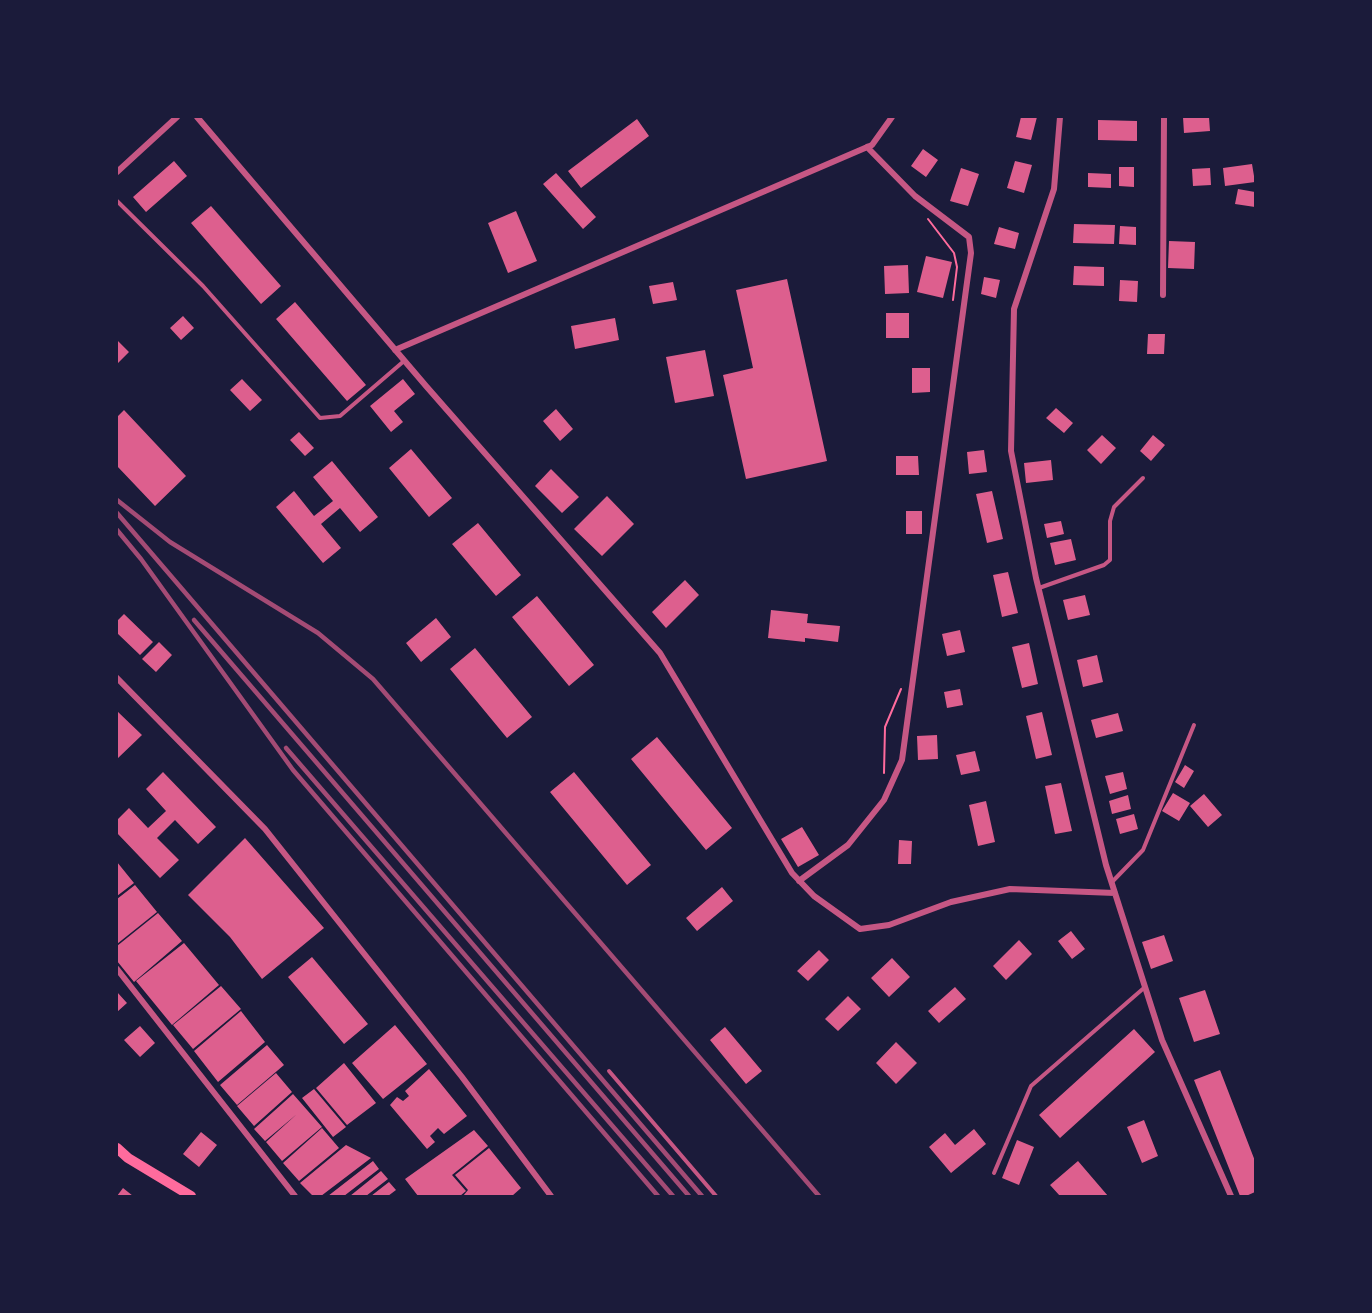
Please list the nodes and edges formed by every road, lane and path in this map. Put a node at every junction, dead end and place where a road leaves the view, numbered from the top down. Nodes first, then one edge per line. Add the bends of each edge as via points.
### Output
1 (177, 117) edge
2 (197, 117) edge
3 (892, 117) edge
4 (1060, 117) edge
5 (1164, 117) edge
6 (867, 147) junction
7 (117, 172) edge
8 (117, 201) edge
9 (924, 215) dead end
10 (1162, 295) dead end
11 (952, 302) dead end
12 (395, 350) junction
13 (405, 360) junction
14 (1143, 478) dead end
15 (1039, 588) junction
16 (117, 678) edge
17 (902, 685) dead end
18 (1194, 725) dead end
19 (884, 777) dead end
20 (800, 881) junction
21 (1112, 882) junction
22 (1115, 893) junction
23 (117, 969) edge
24 (1145, 987) junction
25 (609, 1071) dead end
26 (117, 1148) edge
27 (994, 1173) dead end
28 (188, 1195) edge
29 (296, 1196) edge
30 (551, 1196) edge
31 (716, 1196) edge
32 (1231, 1196) edge

1 - 7 street
2 - 12 street
3 - 6 street
4 - 15 street via 1054,189 1014,309 1011,451
5 - 10 street
6 - 12 street
6 - 20 street via 915,195 969,237 971,253 903,760 884,800 848,845
8 - 13 lane via 203,286 320,418 340,416
9 - 11 path via 954,253 957,267
12 - 13 street
13 - 20 street via 660,653
14 - 15 lane via 1114,507 1110,560
15 - 21 street
16 - 30 street via 264,829 462,1077
17 - 19 path via 885,727
18 - 21 lane via 1143,850
20 - 22 street via 860,929 1010,889
21 - 22 street
22 - 24 street
23 - 29 street
24 - 27 lane via 1031,1086
24 - 32 street via 1162,1040
25 - 31 lane
26 - 28 main road

